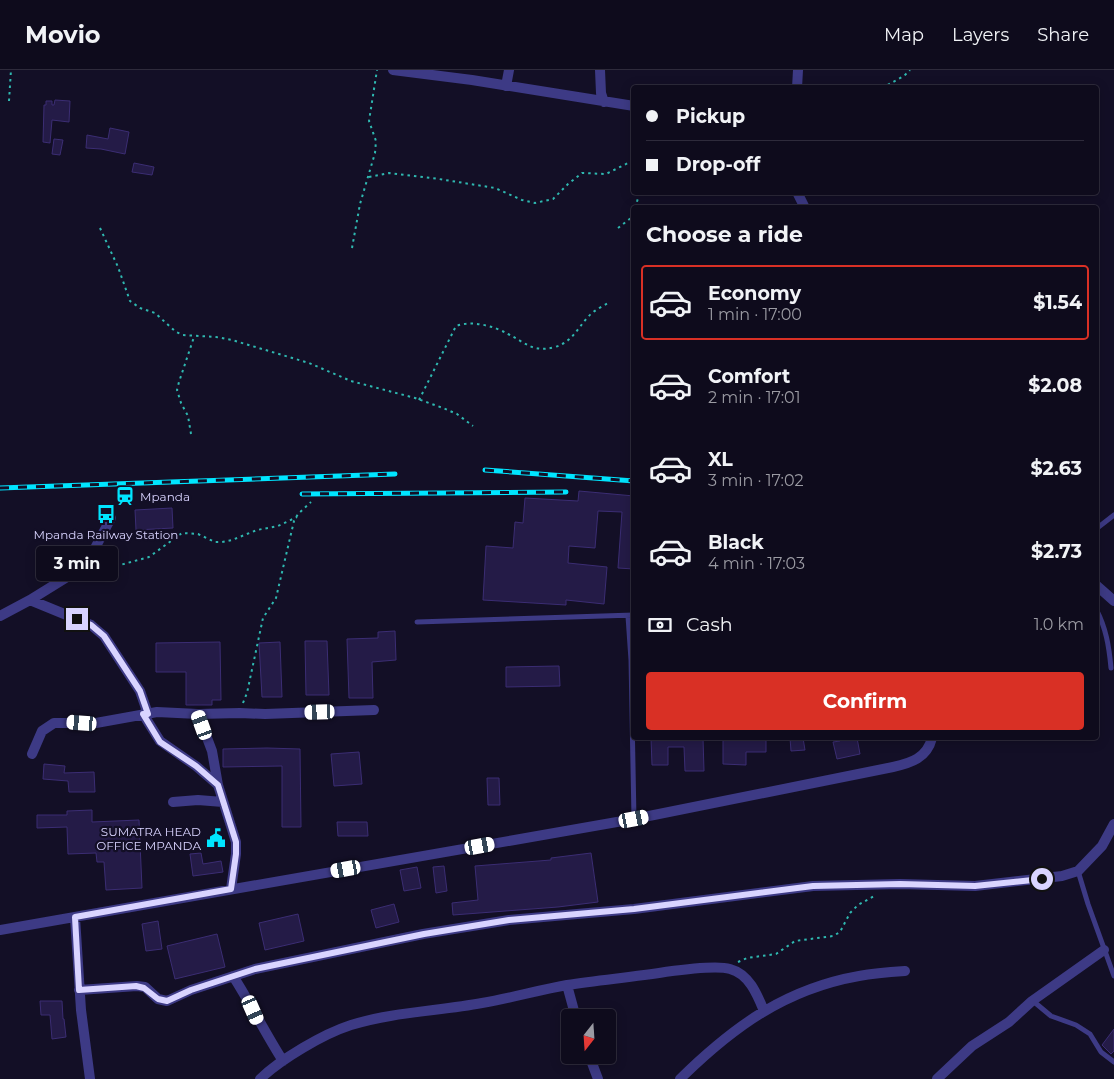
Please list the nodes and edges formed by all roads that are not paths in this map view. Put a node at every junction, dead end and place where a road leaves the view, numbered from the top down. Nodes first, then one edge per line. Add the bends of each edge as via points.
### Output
1 (393, 70) edge
2 (509, 70) edge
3 (600, 70) edge
4 (798, 70) edge
5 (797, 85) edge
6 (506, 86) junction
7 (604, 102) junction
8 (631, 106) edge
9 (1114, 515) edge
10 (111, 518) dead end
11 (1099, 527) edge
12 (1099, 588) edge
13 (30, 600) junction
14 (1114, 601) edge
15 (631, 615) edge
16 (1099, 615) edge
17 (0, 616) edge
18 (417, 622) dead end
19 (631, 660) edge
20 (1111, 668) dead end
21 (374, 710) dead end
22 (145, 714) junction
23 (198, 714) junction
24 (633, 740) edge
25 (931, 740) edge
26 (32, 754) dead end
27 (218, 785) junction
28 (173, 802) dead end
29 (223, 802) junction
30 (634, 819) junction
31 (1114, 824) edge
32 (1078, 871) junction
33 (231, 889) junction
34 (75, 917) junction
35 (0, 930) edge
36 (1104, 950) junction
37 (905, 970) dead end
38 (233, 976) junction
39 (1114, 976) edge
40 (567, 985) junction
41 (79, 990) junction
42 (1032, 1001) junction
43 (574, 1009) edge
44 (764, 1011) junction
45 (283, 1061) junction
46 (1114, 1062) edge
47 (592, 1064) edge
48 (90, 1079) edge
49 (260, 1079) edge
50 (598, 1079) edge
51 (680, 1079) edge
52 (937, 1079) edge

1 - 6 street
2 - 6 street
3 - 7 street
4 - 5 street
6 - 7 street
7 - 8 street
9 - 11 lane
10 - 13 street via 80,569
12 - 14 street
13 - 17 street
13 - 22 street via 91,625 104,636 140,691
15 - 18 lane
15 - 19 lane
16 - 20 lane via 1109,645
21 - 23 street
22 - 23 street
22 - 26 street via 96,723 54,723 42,731
22 - 27 street via 160,742
23 - 27 street via 212,751
24 - 30 lane
25 - 30 street via 915,762
27 - 29 street
28 - 29 street
29 - 33 street via 236,842
30 - 33 street
31 - 32 street via 1102,846
32 - 36 lane
32 - 38 street via 1042,879 975,886 813,886 634,909 509,920 424,934
33 - 34 street
34 - 35 street
34 - 41 street
36 - 39 lane
36 - 42 street
37 - 44 street via 861,975 818,986
38 - 41 street via 167,1001 136,986
38 - 45 street
40 - 43 street
40 - 44 street via 692,969 727,968 747,979
40 - 45 street via 483,1003 375,1018 349,1026
41 - 48 street
42 - 46 lane via 1051,1016 1090,1034 1101,1052
42 - 52 street via 1009,1022 972,1046
44 - 51 street via 734,1030
45 - 49 street
47 - 50 street

